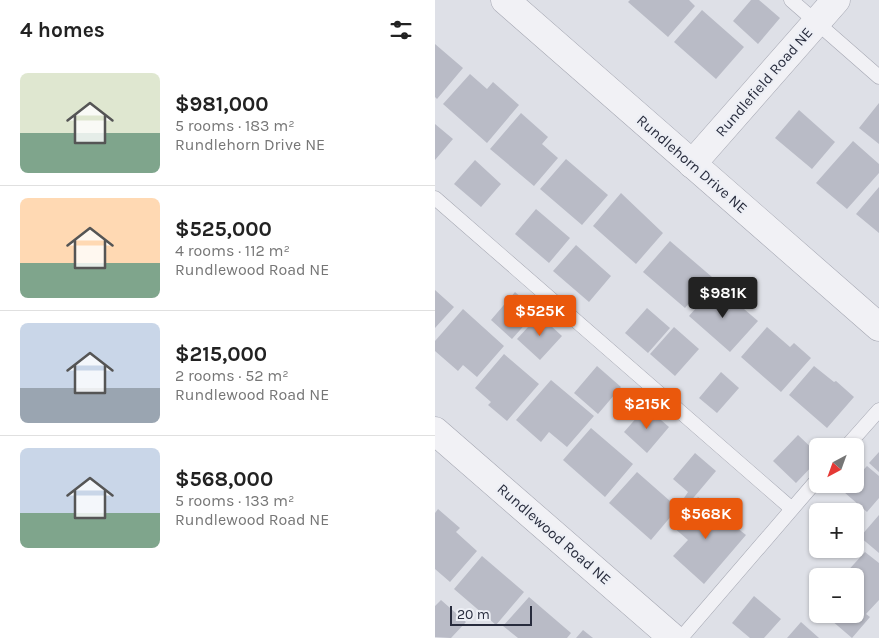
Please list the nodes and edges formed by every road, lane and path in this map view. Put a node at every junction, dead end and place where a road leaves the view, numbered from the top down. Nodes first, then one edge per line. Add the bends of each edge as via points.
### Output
1 (505, 0) edge
2 (791, 0) edge
3 (836, 0) edge
4 (816, 23) junction
5 (879, 77) edge
6 (692, 164) junction
7 (435, 198) edge
8 (879, 327) edge
9 (879, 410) edge
10 (435, 431) edge
11 (854, 438) edge
12 (809, 489) edge
13 (792, 509) junction
14 (673, 638) edge
15 (681, 638) edge

1 - 6 street, Rundlehorn Drive NE
2 - 4 lane
3 - 4 street, Rundlefield Road NE
4 - 5 lane
4 - 6 street, Rundlefield Road NE
6 - 8 street, Rundlehorn Drive NE
7 - 13 lane
9 - 11 lane
10 - 14 street, Rundlewood Road NE
12 - 13 lane
13 - 15 lane

